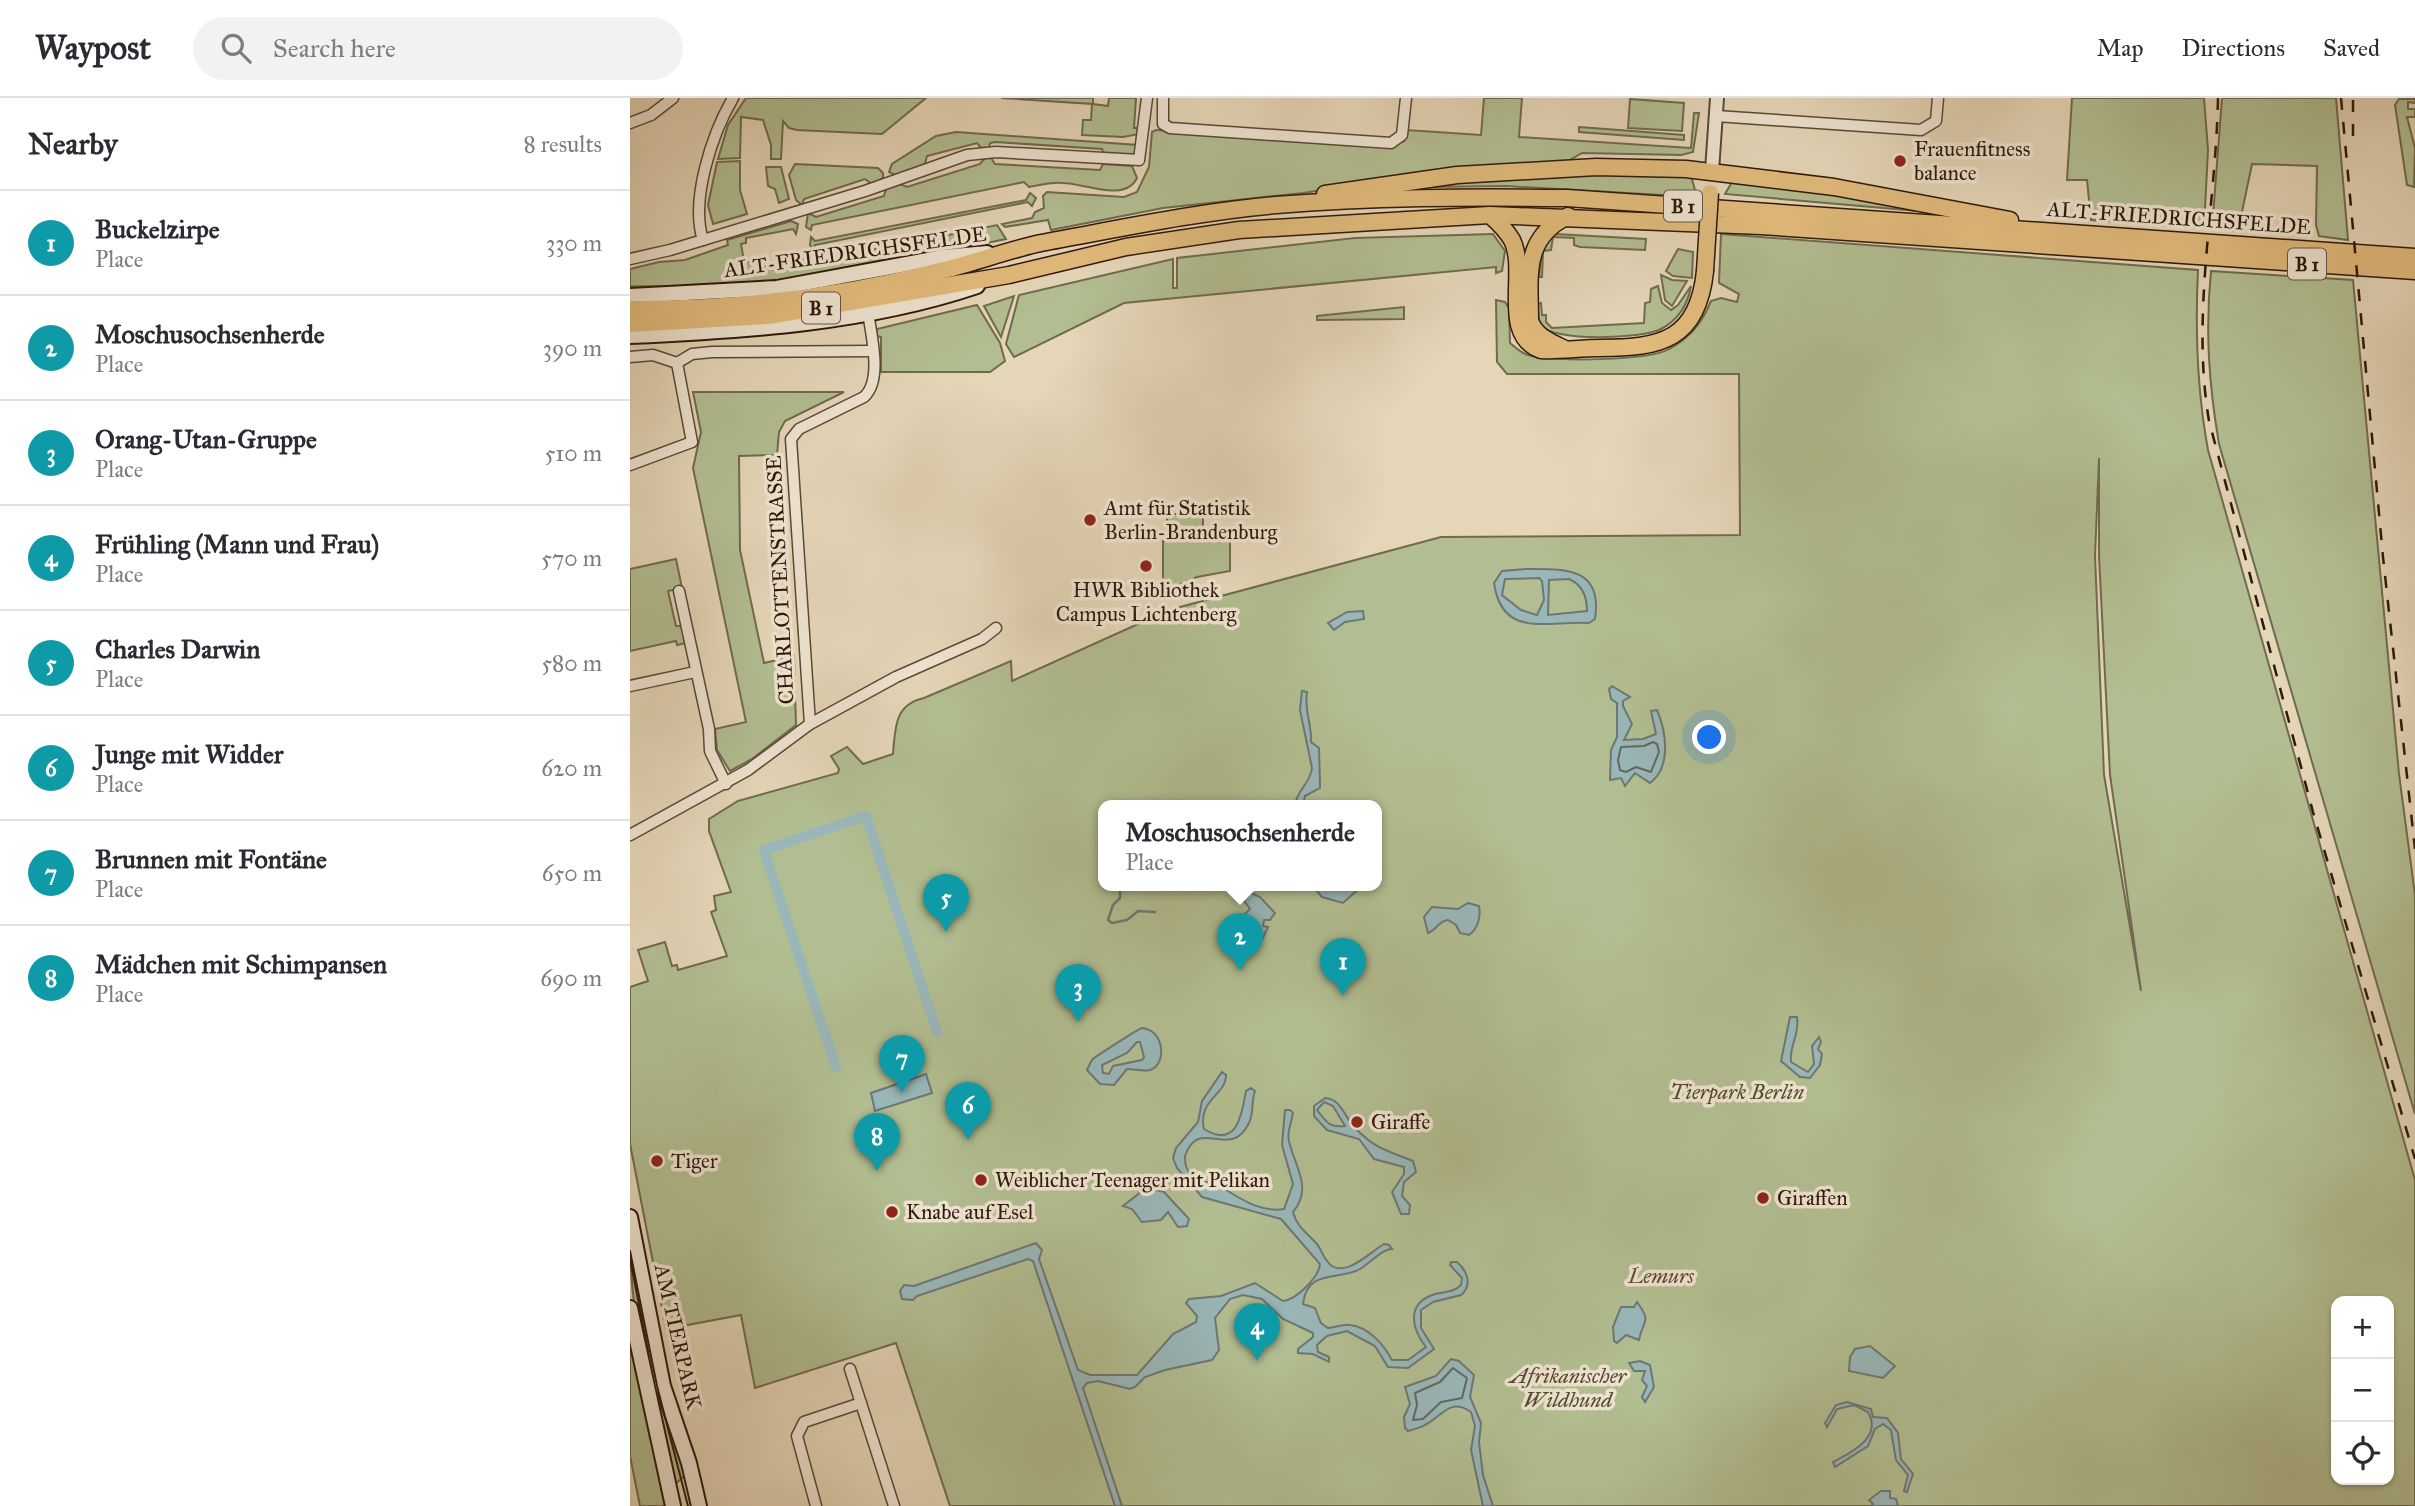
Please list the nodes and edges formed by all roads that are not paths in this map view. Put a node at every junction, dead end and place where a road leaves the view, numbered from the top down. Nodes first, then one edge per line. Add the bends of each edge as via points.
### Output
1 (673, 98) edge
2 (733, 98) edge
3 (1147, 98) edge
4 (1163, 98) edge
5 (1406, 98) edge
6 (1717, 98) edge
7 (1938, 98) edge
8 (1716, 116) junction
9 (630, 123) edge
10 (1712, 171) junction
11 (1275, 205) junction
12 (1490, 215) junction
13 (1568, 216) junction
14 (2039, 229) junction
15 (703, 240) junction
16 (1002, 251) junction
17 (2415, 257) edge
18 (630, 259) edge
19 (2415, 271) edge
20 (1009, 275) junction
21 (630, 296) edge
22 (630, 309) edge
23 (868, 312) junction
24 (630, 324) edge
25 (630, 336) edge
26 (1565, 349) junction
27 (872, 351) junction
28 (630, 356) edge
29 (677, 363) junction
30 (630, 465) edge
31 (679, 591) dead end
32 (996, 628) dead end
33 (695, 672) junction
34 (630, 686) edge
35 (810, 724) junction
36 (726, 784) junction
37 (630, 835) edge
38 (630, 1217) edge
39 (630, 1308) edge
40 (850, 1369) dead end
41 (861, 1403) junction
42 (673, 1506) edge
43 (698, 1506) edge
44 (816, 1506) edge
45 (894, 1506) edge

1 - 9 street via 651,115
2 - 15 street via 720,120 708,160 699,215
3 - 15 street, ALT-FRIEDRICHSFELDE via 1139,160 996,152 967,155
4 - 5 street via 1163,124 1170,128 1391,143 1402,135
6 - 8 street
7 - 8 street via 1936,121 1922,130
8 - 10 street
10 - 11 main road via 1596,167 1457,175
10 - 14 main road via 1946,206
10 - 26 main road, bridge via 1704,282 1692,317 1662,343 1639,348
11 - 14 main road, ALT-FRIEDRICHSFELDE / B 1 via 1425,197 1567,198
11 - 16 main road, B 1
12 - 13 main road, B 1
12 - 20 main road, B 1 via 1239,230 1126,247
12 - 26 main road via 1515,249 1523,338 1541,350
13 - 19 main road, ALT-FRIEDRICHSFELDE / B 1
13 - 26 main road via 1535,245 1530,271 1534,330
14 - 17 main road, ALT-FRIEDRICHSFELDE / B 1
15 - 18 street, ALT-FRIEDRICHSFELDE
16 - 21 main road, ALT-FRIEDRICHSFELDE via 777,288
16 - 22 main road, ALT-FRIEDRICHSFELDE / B 1 via 945,270 824,294 721,306
20 - 23 main road via 952,294
20 - 24 main road, ALT-FRIEDRICHSFELDE / B 1 via 768,316
23 - 25 main road via 788,326
23 - 27 street, CHARLOTTENSTRASSE
27 - 29 street via 712,352 692,354
27 - 35 street, CHARLOTTENSTRASSE via 873,382 867,396 799,429 790,439
28 - 29 street via 653,355
29 - 30 street via 692,442
31 - 33 street
32 - 35 street
33 - 34 street
33 - 36 street via 710,751
35 - 36 street
36 - 37 street
38 - 43 main road, AM TIERPARK via 663,1386 690,1463
39 - 42 main road, AM TIERPARK
40 - 41 street
41 - 44 street via 799,1427 797,1436
41 - 45 street

